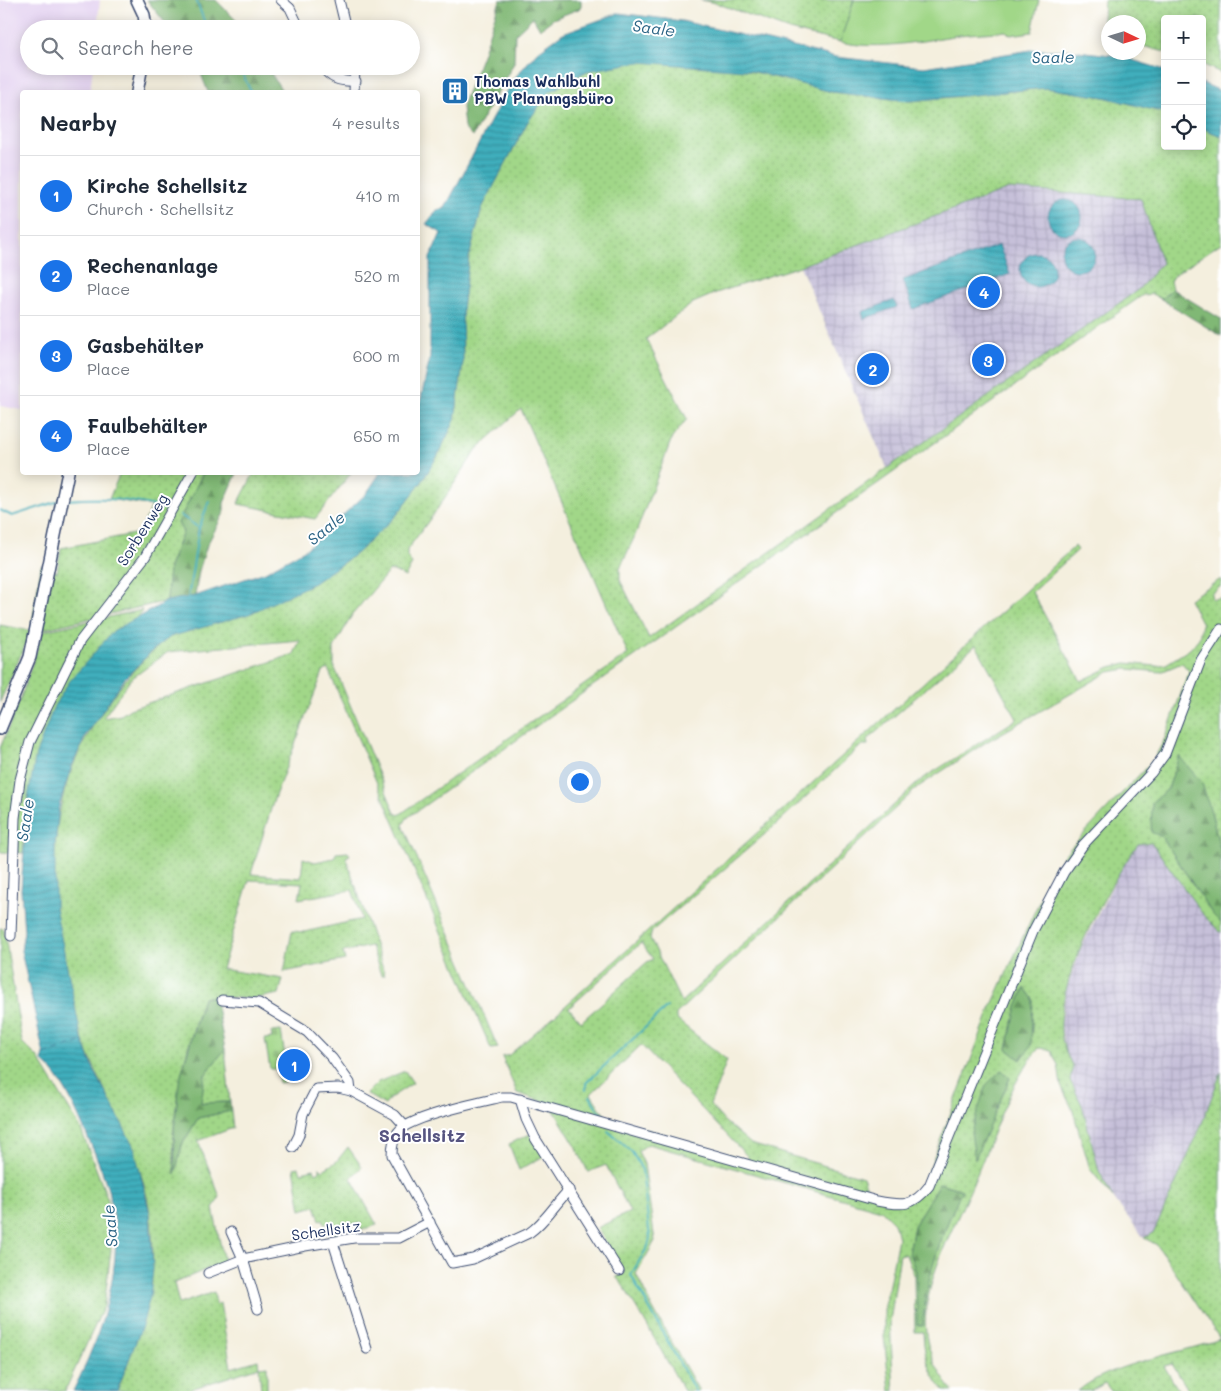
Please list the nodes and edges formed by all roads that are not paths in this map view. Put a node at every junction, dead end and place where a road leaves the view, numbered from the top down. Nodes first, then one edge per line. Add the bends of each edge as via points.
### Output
1 (137, 0) edge
2 (281, 0) edge
3 (339, 0) edge
4 (145, 20) edge
5 (296, 20) edge
6 (344, 20) edge
7 (140, 75) edge
8 (328, 75) edge
9 (355, 85) edge
10 (137, 90) edge
11 (67, 475) edge
12 (191, 475) edge
13 (1221, 629) edge
14 (0, 730) edge
15 (11, 936) dead end
16 (222, 1000) dead end
17 (352, 1091) junction
18 (520, 1099) junction
19 (405, 1126) junction
20 (293, 1147) dead end
21 (569, 1190) junction
22 (430, 1222) junction
23 (231, 1232) dead end
24 (333, 1242) junction
25 (243, 1259) junction
26 (208, 1272) dead end
27 (619, 1272) dead end
28 (258, 1309) dead end
29 (367, 1349) dead end

1 - 4 main road
2 - 5 street via 290,8
3 - 6 street
7 - 10 main road
8 - 9 street via 337,81
11 - 14 main road via 30,657
12 - 15 street, Sorbenweg via 152,547 72,655 30,742 15,818
13 - 18 street via 1201,660 1165,754 1152,773 1083,845 1033,931 929,1186 920,1198 900,1206 877,1201
16 - 17 street via 259,1003 307,1032 332,1058
17 - 19 street via 395,1115
17 - 20 street via 316,1089 303,1114
18 - 19 street via 502,1097 412,1121
18 - 21 street via 535,1138
19 - 22 street via 398,1131 392,1144 392,1154
21 - 22 street via 529,1233 461,1262 452,1263
21 - 27 street
22 - 24 street, Schellsitz via 399,1238 354,1238
23 - 25 street
24 - 25 street, Schellsitz
24 - 29 street
25 - 26 street, Schellsitz
25 - 28 street

